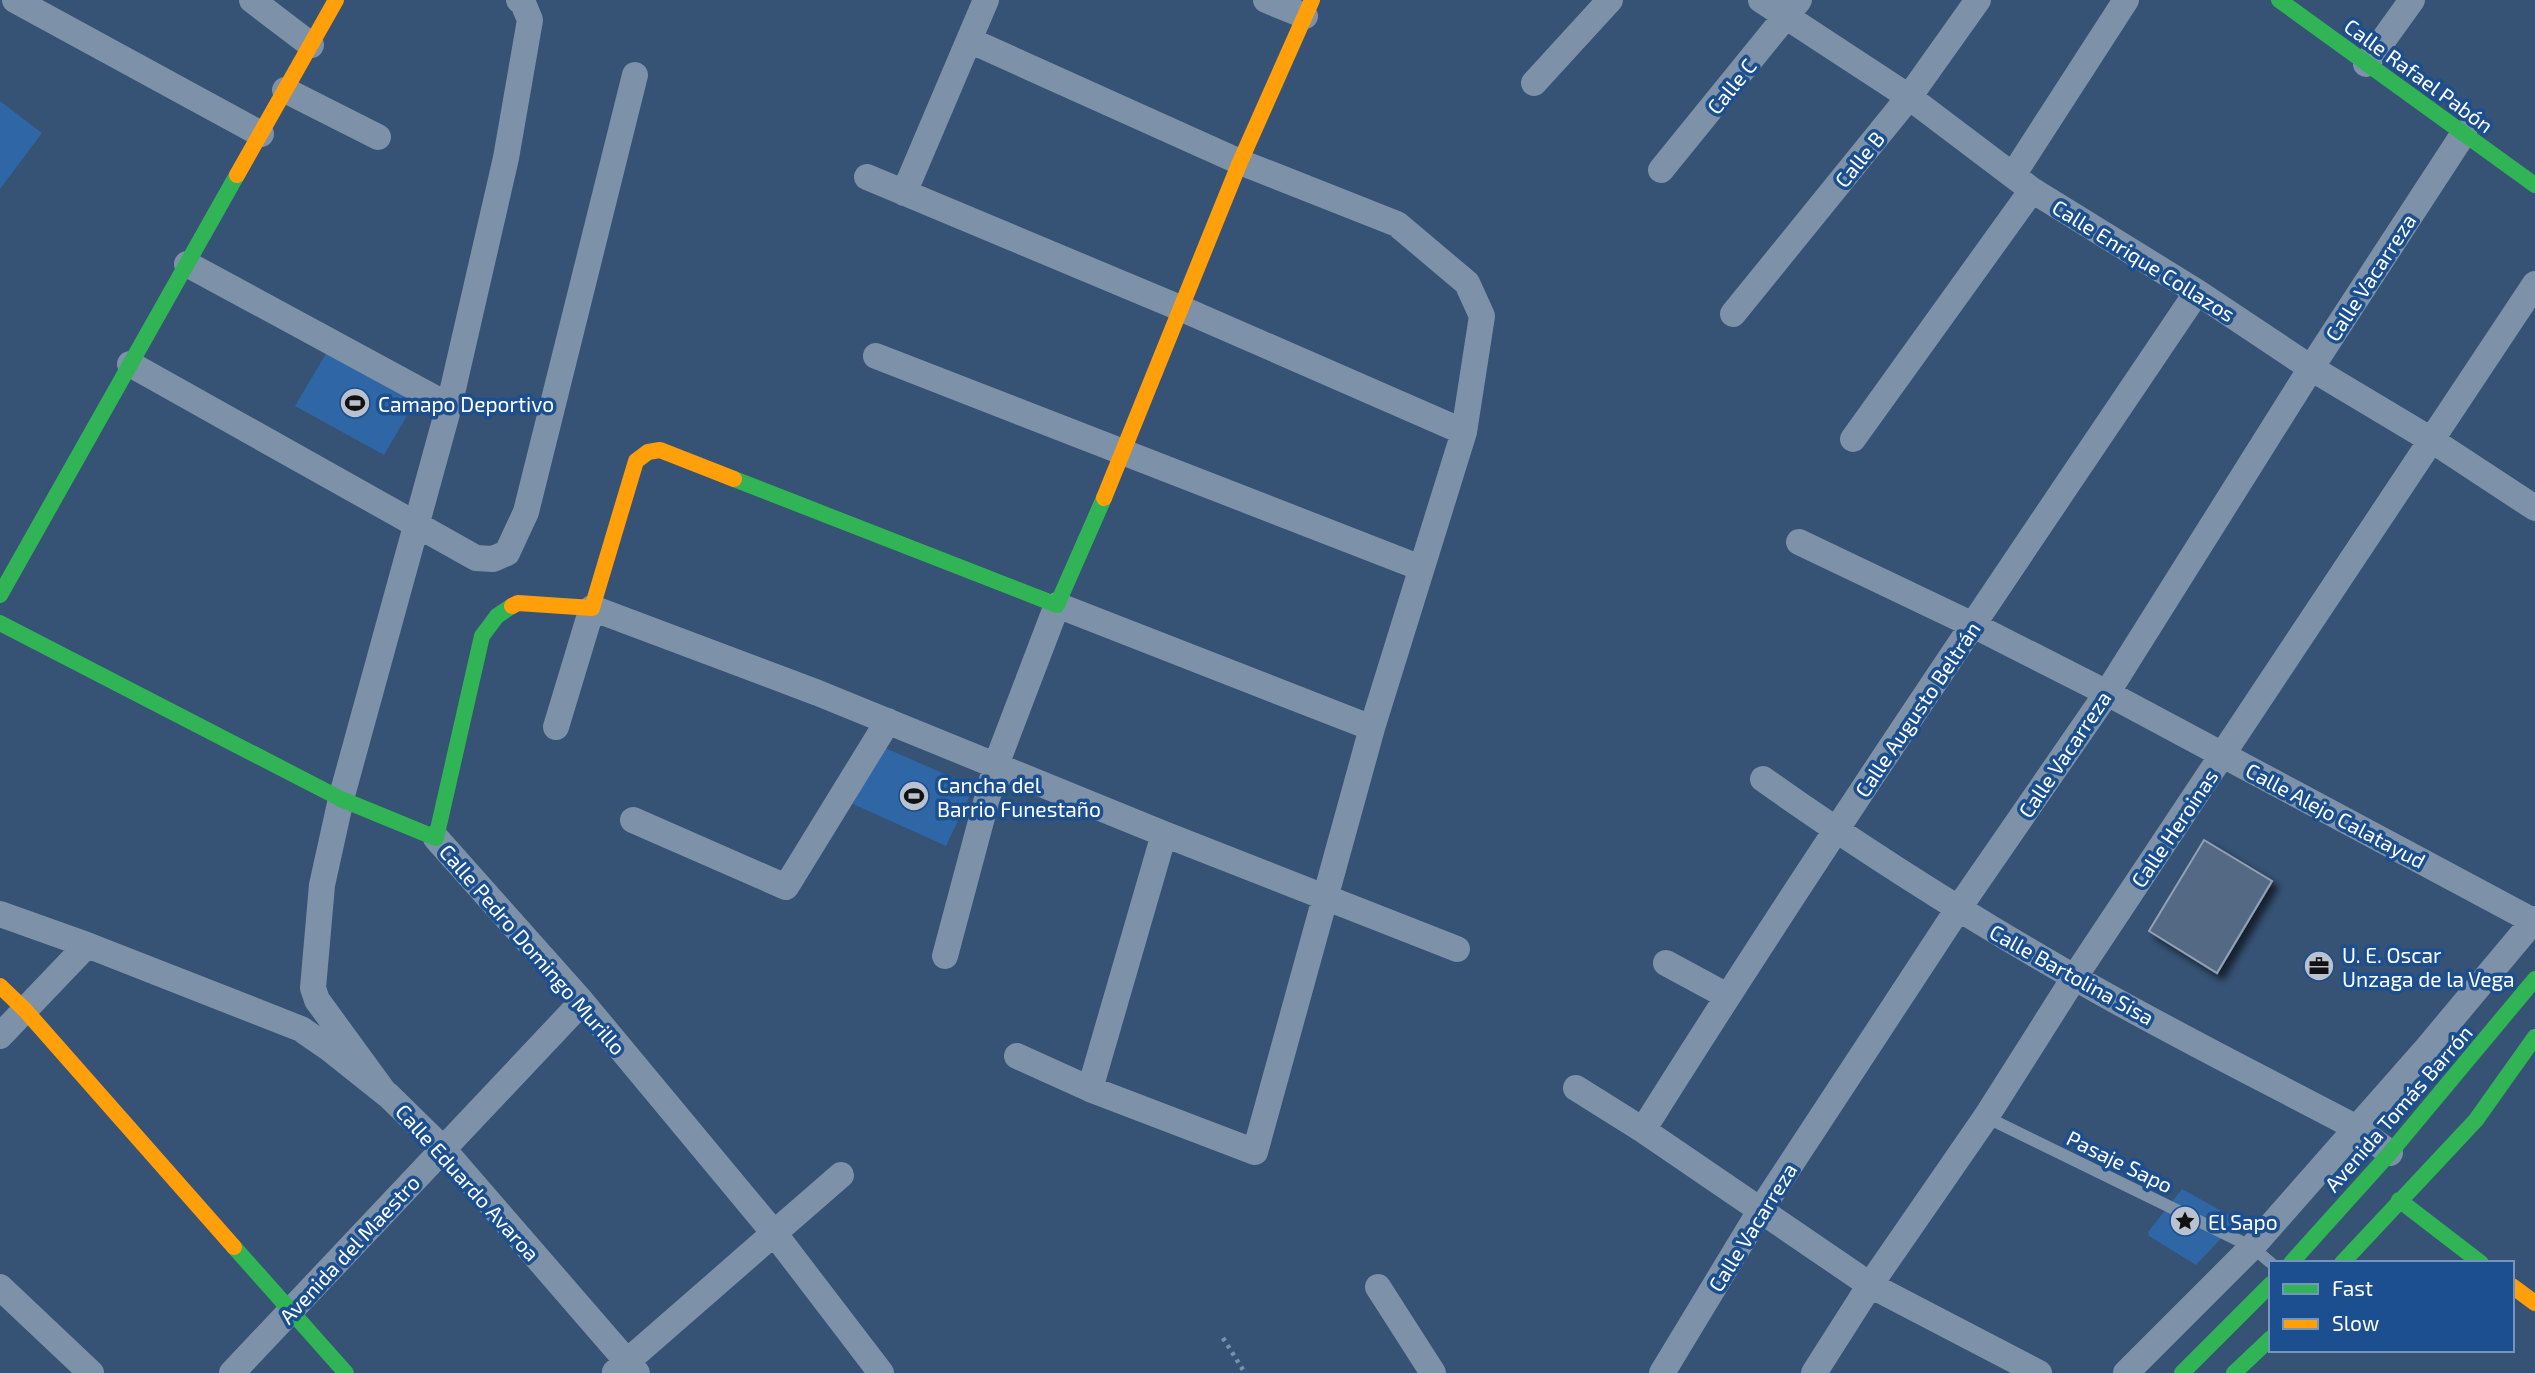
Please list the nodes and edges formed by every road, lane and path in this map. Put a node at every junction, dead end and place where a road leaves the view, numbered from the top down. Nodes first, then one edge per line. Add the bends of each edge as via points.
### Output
1 (15, 0) edge
2 (252, 0) edge
3 (336, 0) edge
4 (519, 0) edge
5 (986, 0) edge
6 (1266, 0) edge
7 (1610, 0) edge
8 (1761, 0) edge
9 (1978, 0) edge
10 (2126, 0) edge
11 (2279, 0) edge
12 (2412, 0) edge
13 (1309, 8) edge
14 (1792, 9) edge
15 (969, 40) junction
16 (310, 45) junction
17 (2366, 64) junction
18 (635, 75) dead end
19 (1534, 83) dead end
20 (285, 90) junction
21 (1909, 97) junction
22 (2464, 133) junction
23 (261, 134) junction
24 (378, 137) dead end
25 (1240, 162) junction
26 (1661, 170) dead end
27 (867, 177) dead end
28 (2022, 183) junction
29 (2535, 185) edge
30 (904, 193) junction
31 (187, 264) junction
32 (2535, 284) edge
33 (2197, 292) junction
34 (1180, 308) junction
35 (1734, 314) dead end
36 (876, 356) dead end
37 (130, 365) junction
38 (2311, 368) junction
39 (449, 406) junction
40 (1464, 432) junction
41 (1853, 439) dead end
42 (2433, 441) junction
43 (1123, 454) junction
44 (2535, 508) edge
45 (415, 526) junction
46 (1799, 542) dead end
47 (1421, 568) junction
48 (0, 595) edge
49 (1057, 605) junction
50 (592, 608) junction
51 (0, 623) edge
52 (1973, 625) junction
53 (2107, 693) junction
54 (888, 721) junction
55 (556, 727) dead end
56 (1372, 728) junction
57 (2223, 755) junction
58 (996, 765) junction
59 (1763, 779) dead end
60 (341, 799) junction
61 (633, 820) dead end
62 (1836, 831) junction
63 (1164, 834) junction
64 (436, 838) junction
65 (1325, 898) junction
66 (1958, 909) junction
67 (0, 914) edge
68 (2534, 920) edge
69 (87, 945) junction
70 (1457, 949) dead end
71 (945, 956) dead end
72 (1665, 963) dead end
73 (2074, 978) junction
74 (2535, 979) edge
75 (0, 986) edge
76 (1727, 996) junction
77 (582, 1002) junction
78 (25, 1010) junction
79 (0, 1036) edge
80 (2535, 1037) edge
81 (1017, 1056) dead end
82 (1576, 1088) dead end
83 (1090, 1089) junction
84 (384, 1092) junction
85 (1986, 1117) junction
86 (2357, 1128) junction
87 (1643, 1130) junction
88 (443, 1149) junction
89 (2390, 1153) junction
90 (841, 1175) dead end
91 (2399, 1200) junction
92 (1760, 1211) junction
93 (774, 1233) junction
94 (2262, 1255) edge
95 (2293, 1261) edge
96 (2344, 1261) edge
97 (2479, 1261) edge
98 (1870, 1285) junction
99 (2269, 1286) edge
100 (0, 1287) edge
101 (1378, 1287) dead end
102 (2514, 1287) edge
103 (2535, 1303) edge
104 (291, 1310) junction
105 (1223, 1338) dead end
106 (2269, 1340) edge
107 (626, 1369) edge
108 (1663, 1372) edge
109 (91, 1373) edge
110 (232, 1373) edge
111 (346, 1373) edge
112 (881, 1373) edge
113 (1245, 1373) edge
114 (1433, 1373) edge
115 (1814, 1373) edge
116 (2039, 1373) edge
117 (2126, 1373) edge
118 (2182, 1373) edge
119 (2234, 1373) edge

1 - 23 street
2 - 16 street
3 - 16 street
4 - 39 street via 530,20 506,158
5 - 15 street
6 - 13 street
7 - 19 street
8 - 14 street, Calle Enrique Collazos
9 - 21 street, Calle B
10 - 28 street
11 - 17 street, Calle Rafael Pabón
12 - 17 street
13 - 25 street
14 - 21 street, Calle Enrique Collazos
14 - 26 street, Calle C
15 - 25 street
15 - 30 street
16 - 20 street
17 - 22 street, Calle Rafael Pabón
18 - 45 street via 526,512 507,552 493,559 476,558
20 - 23 street
20 - 24 street
21 - 28 street, Calle Enrique Collazos
21 - 35 street, Calle B
22 - 29 street, Calle Rafael Pabón
22 - 38 street, Calle Vacarreza
23 - 31 street
25 - 34 street
25 - 40 street via 1397,224 1467,283 1482,316
27 - 30 street
28 - 33 street, Calle Enrique Collazos
28 - 41 street
30 - 34 street
31 - 37 street
31 - 39 street
32 - 42 street, Calle Heroinas
33 - 38 street, Calle Enrique Collazos
33 - 52 street, Calle Augusto Beltrán
34 - 40 street
34 - 43 street
36 - 43 street
37 - 45 street
37 - 48 street
38 - 42 street, Calle Enrique Collazos
38 - 53 street, Calle Vacarreza
39 - 45 street
40 - 47 street
42 - 44 street, Calle Enrique Collazos
42 - 57 street, Calle Heroinas
43 - 47 street
43 - 49 street
45 - 60 street
46 - 52 street, Calle Alejo Calatayud
47 - 56 street
49 - 50 street via 660,450 636,461
49 - 56 street
49 - 58 street
50 - 54 street
50 - 55 street
50 - 64 street via 518,603 497,616 482,636
51 - 60 street, Calle Pedro Domingo Murillo
52 - 53 street, Calle Alejo Calatayud
52 - 62 street, Calle Augusto Beltrán
53 - 57 street, Calle Alejo Calatayud
53 - 66 street, Calle Vacarreza
54 - 58 street
54 - 61 street via 786,887
56 - 65 street
57 - 68 street, Calle Alejo Calatayud
57 - 73 street, Calle Heroinas
58 - 63 street
58 - 71 street
59 - 62 street, Calle Bartolina Sisa
60 - 64 street, Calle Pedro Domingo Murillo
60 - 84 street via 322,885 313,988
62 - 66 street, Calle Bartolina Sisa
62 - 76 street, Calle Augusto Beltrán
63 - 65 street
63 - 83 street
64 - 77 street, Calle Pedro Domingo Murillo
65 - 70 street
65 - 83 street via 1255,1152
66 - 73 street, Calle Bartolina Sisa
66 - 92 street, Calle Vacarreza
67 - 69 street, Calle Eduardo Avaroa
68 - 86 street
69 - 78 street
69 - 84 street, Calle Eduardo Avaroa via 301,1029
72 - 76 street
73 - 85 street, Calle Heroinas
73 - 86 street, Calle Bartolina Sisa
74 - 89 street, Avenida Tomás Barrón
75 - 78 street
76 - 87 street, Calle Augusto Beltrán
77 - 88 street, Avenida del Maestro
77 - 93 street, Calle Pedro Domingo Murillo
78 - 79 street
78 - 104 street
80 - 91 street via 2476,1120
81 - 83 street
82 - 87 street
84 - 88 street, Calle Eduardo Avaroa
85 - 94 lane, Pasaje Sapo
85 - 98 street, Calle Heroinas
86 - 89 street, Calle Bartolina Sisa
86 - 94 street
87 - 92 street
88 - 104 street, Avenida del Maestro
88 - 107 street, Calle Eduardo Avaroa
89 - 95 street, Avenida Tomás Barrón
90 - 93 street
91 - 96 street
91 - 97 street
92 - 98 street
92 - 108 street, Calle Vacarreza
93 - 107 street
93 - 112 street, Calle Pedro Domingo Murillo
94 - 117 street
98 - 115 street, Calle Heroinas
98 - 116 street
99 - 118 street
100 - 109 street
101 - 114 street
102 - 103 street
104 - 110 street, Avenida del Maestro
104 - 111 street
105 - 113 path
106 - 119 street

